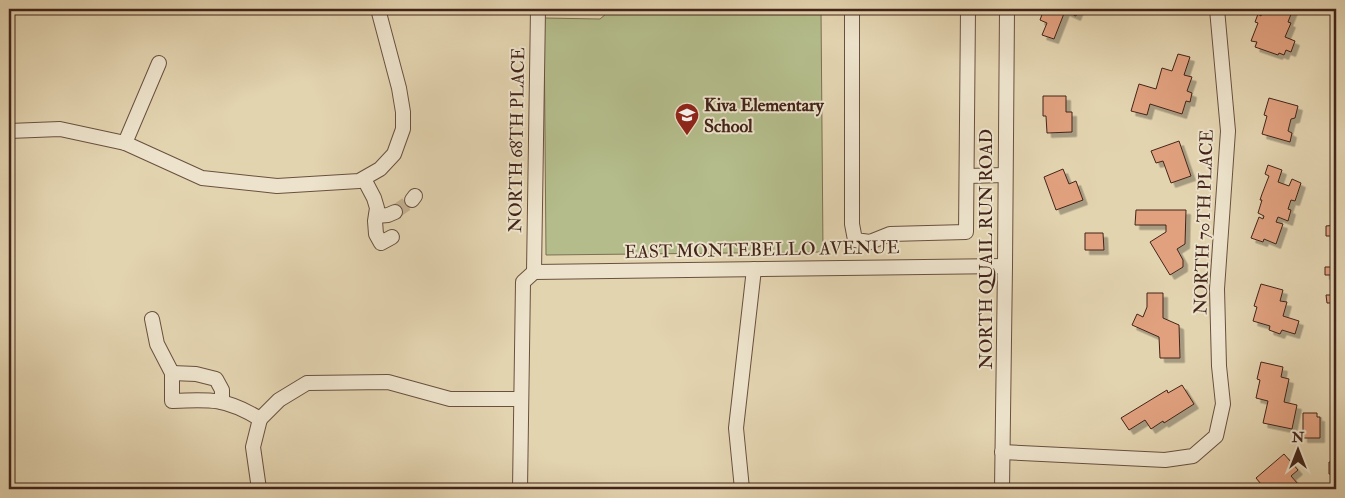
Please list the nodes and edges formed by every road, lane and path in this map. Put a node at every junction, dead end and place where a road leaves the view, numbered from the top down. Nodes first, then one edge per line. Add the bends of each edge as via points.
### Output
1 (378, 9) edge
2 (538, 9) edge
3 (852, 9) edge
4 (968, 9) edge
5 (1007, 9) edge
6 (1217, 9) edge
7 (159, 63) dead end
8 (9, 131) edge
9 (126, 144) junction
10 (1005, 175) junction
11 (968, 176) junction
12 (364, 179) junction
13 (395, 212) tunnel mouth
14 (376, 216) junction
15 (392, 236) dead end
16 (1006, 266) junction
17 (754, 269) junction
18 (534, 272) junction
19 (152, 319) dead end
20 (172, 374) junction
21 (520, 399) junction
22 (222, 402) junction
23 (260, 419) junction
24 (1002, 452) junction
25 (259, 489) edge
26 (520, 489) edge
27 (742, 489) edge
28 (1002, 489) edge

1 - 12 street via 399,88 403,129 394,154
2 - 18 street, NORTH 68TH PLACE
3 - 11 street via 854,240 870,242 890,234 966,232
4 - 11 street
5 - 10 street, NORTH QUAIL RUN ROAD
6 - 24 street, NORTH 70TH PLACE via 1228,131 1218,290 1223,404 1216,436 1193,456 1165,460
7 - 9 street
8 - 9 street via 60,130
9 - 12 street via 202,178 277,186 359,182
10 - 11 street
10 - 16 street, NORTH QUAIL RUN ROAD
12 - 14 street via 374,198
13 - 14 street
14 - 15 street via 376,234 381,243
16 - 17 street, EAST MONTEBELLO AVENUE
16 - 24 street, NORTH QUAIL RUN ROAD
17 - 18 street, EAST MONTEBELLO AVENUE
17 - 27 street via 736,428
18 - 21 street via 523,282
19 - 20 street via 158,344
20 - 22 street via 196,374 216,379 222,390
20 - 22 street via 172,401 205,399
21 - 23 street via 450,399 388,382 307,383 279,400
21 - 26 street
22 - 23 street via 242,408
23 - 25 street via 254,447
24 - 28 street, NORTH QUAIL RUN ROAD

